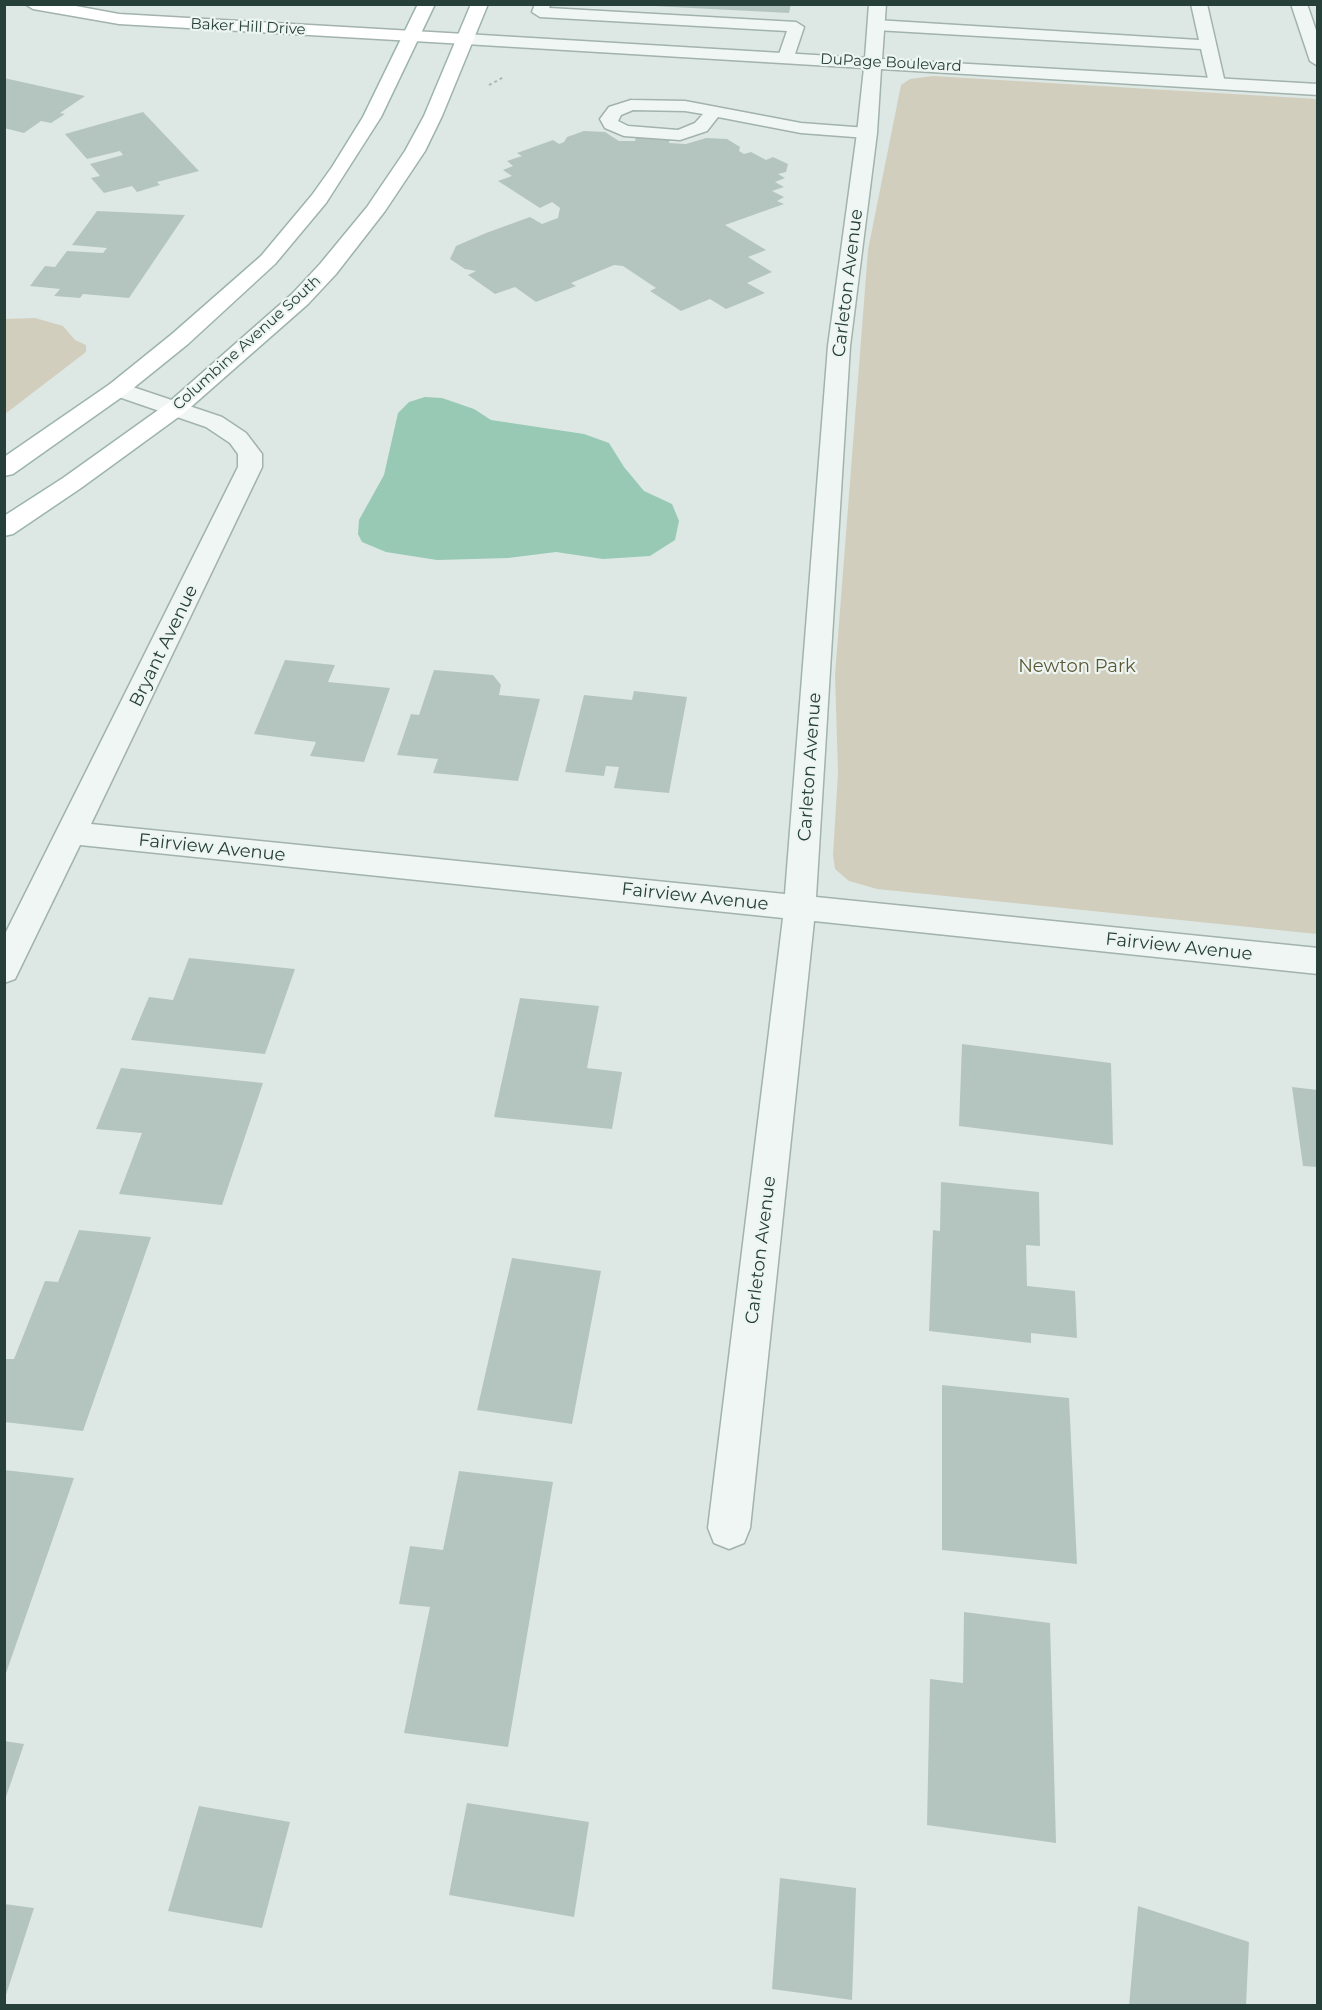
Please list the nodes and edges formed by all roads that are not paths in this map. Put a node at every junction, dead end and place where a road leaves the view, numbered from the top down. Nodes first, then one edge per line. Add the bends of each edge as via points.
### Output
1 (33, 4) edge
2 (427, 4) edge
3 (480, 4) edge
4 (878, 4) edge
5 (1199, 4) edge
6 (1299, 4) edge
7 (541, 8) edge
8 (806, 11) dead end
9 (876, 25) junction
10 (796, 27) junction
11 (411, 36) junction
12 (465, 39) junction
13 (1315, 44) edge
14 (1209, 45) junction
15 (786, 57) junction
16 (1317, 61) edge
17 (873, 62) junction
18 (1217, 83) junction
19 (1317, 90) edge
20 (714, 112) junction
21 (867, 133) junction
22 (118, 389) junction
23 (176, 408) junction
24 (4, 470) edge
25 (4, 528) edge
26 (73, 833) junction
27 (800, 908) junction
28 (1317, 961) edge
29 (4, 970) edge
30 (729, 1528) dead end

1 - 11 main road, Baker Hill Drive via 119,19
2 - 11 main road
3 - 12 main road, Columbine Avenue South
4 - 9 street, Carleton Avenue
5 - 14 lane
6 - 13 lane
7 - 10 lane
8 - 10 lane
9 - 14 lane
9 - 17 street, Carleton Avenue
10 - 15 lane
11 - 12 main road, Baker Hill Drive
11 - 22 main road via 372,117 341,168 294,230 235,291
12 - 15 street, DuPage Boulevard
12 - 23 main road, Columbine Avenue South via 415,151 353,241 300,299
13 - 16 lane
14 - 18 lane
15 - 17 street, DuPage Boulevard
17 - 18 street, DuPage Boulevard
17 - 21 street, Carleton Avenue
18 - 19 street, DuPage Boulevard
20 - 20 lane via 685,106 631,105 615,111 609,119 624,131 680,135 701,127
20 - 21 lane via 801,128
21 - 27 street, Carleton Avenue via 839,346
22 - 23 street, Bryant Avenue
22 - 24 main road
23 - 25 main road, Columbine Avenue South
23 - 26 street, Bryant Avenue via 214,422 238,438 250,454 250,467
26 - 27 street, Fairview Avenue
26 - 29 street, Bryant Avenue
27 - 28 street, Fairview Avenue
27 - 30 street, Carleton Avenue

